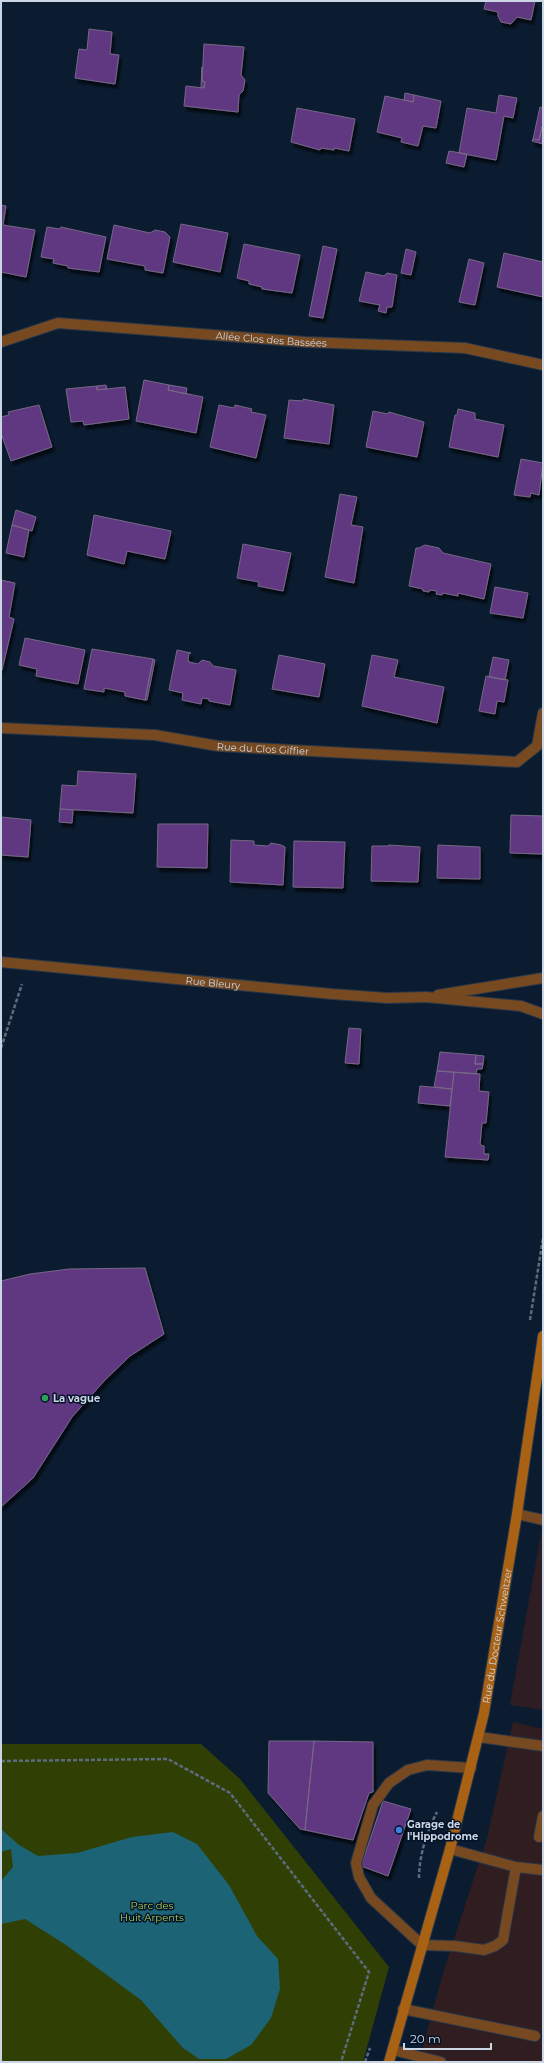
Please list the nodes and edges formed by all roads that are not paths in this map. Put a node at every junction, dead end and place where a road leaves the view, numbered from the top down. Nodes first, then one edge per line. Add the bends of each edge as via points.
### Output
1 (1, 342) edge
2 (543, 365) edge
3 (543, 712) edge
4 (1, 728) edge
5 (1, 962) edge
6 (543, 978) edge
7 (426, 997) junction
8 (543, 1014) edge
9 (543, 1336) edge
10 (543, 1351) edge
11 (540, 1363) junction
12 (518, 1514) junction
13 (543, 1520) edge
14 (479, 1737) junction
15 (543, 1746) edge
16 (471, 1768) junction
17 (543, 1816) edge
18 (539, 1837) dead end
19 (450, 1849) junction
20 (516, 1867) junction
21 (543, 1870) edge
22 (422, 1945) junction
23 (404, 2009) junction
24 (535, 2036) dead end
25 (393, 2050) junction
26 (389, 2062) edge
27 (441, 2062) edge

1 - 2 street, Allée Clos des Bassées via 58,323 306,342 465,348
3 - 4 street, Rue du Clos Giffier via 537,746 518,762 218,746 155,735
5 - 7 street, Rue Bleury via 332,994 387,998
6 - 7 street, Rue Bleury
7 - 8 street, Rue Bleury via 521,1006
9 - 11 main road, Rue du Docteur Schweitzer
10 - 11 main road, Rue du Docteur Schweitzer
11 - 12 main road, Rue du Docteur Schweitzer
12 - 13 street
12 - 14 main road, Rue du Docteur Schweitzer
14 - 15 street
14 - 16 main road, Rue du Docteur Schweitzer
16 - 19 main road, Rue du Docteur Schweitzer
16 - 22 street via 428,1765 408,1770 388,1783 374,1805 356,1863 359,1876 371,1898
17 - 18 street
19 - 20 street
19 - 22 main road, Rue du Docteur Schweitzer
20 - 21 street
20 - 22 street via 503,1940 484,1950
22 - 23 main road, Rue du Docteur Schweitzer
23 - 24 street
23 - 25 main road, Rue du Docteur Schweitzer
25 - 26 main road, Rue du Docteur Schweitzer
25 - 27 street

